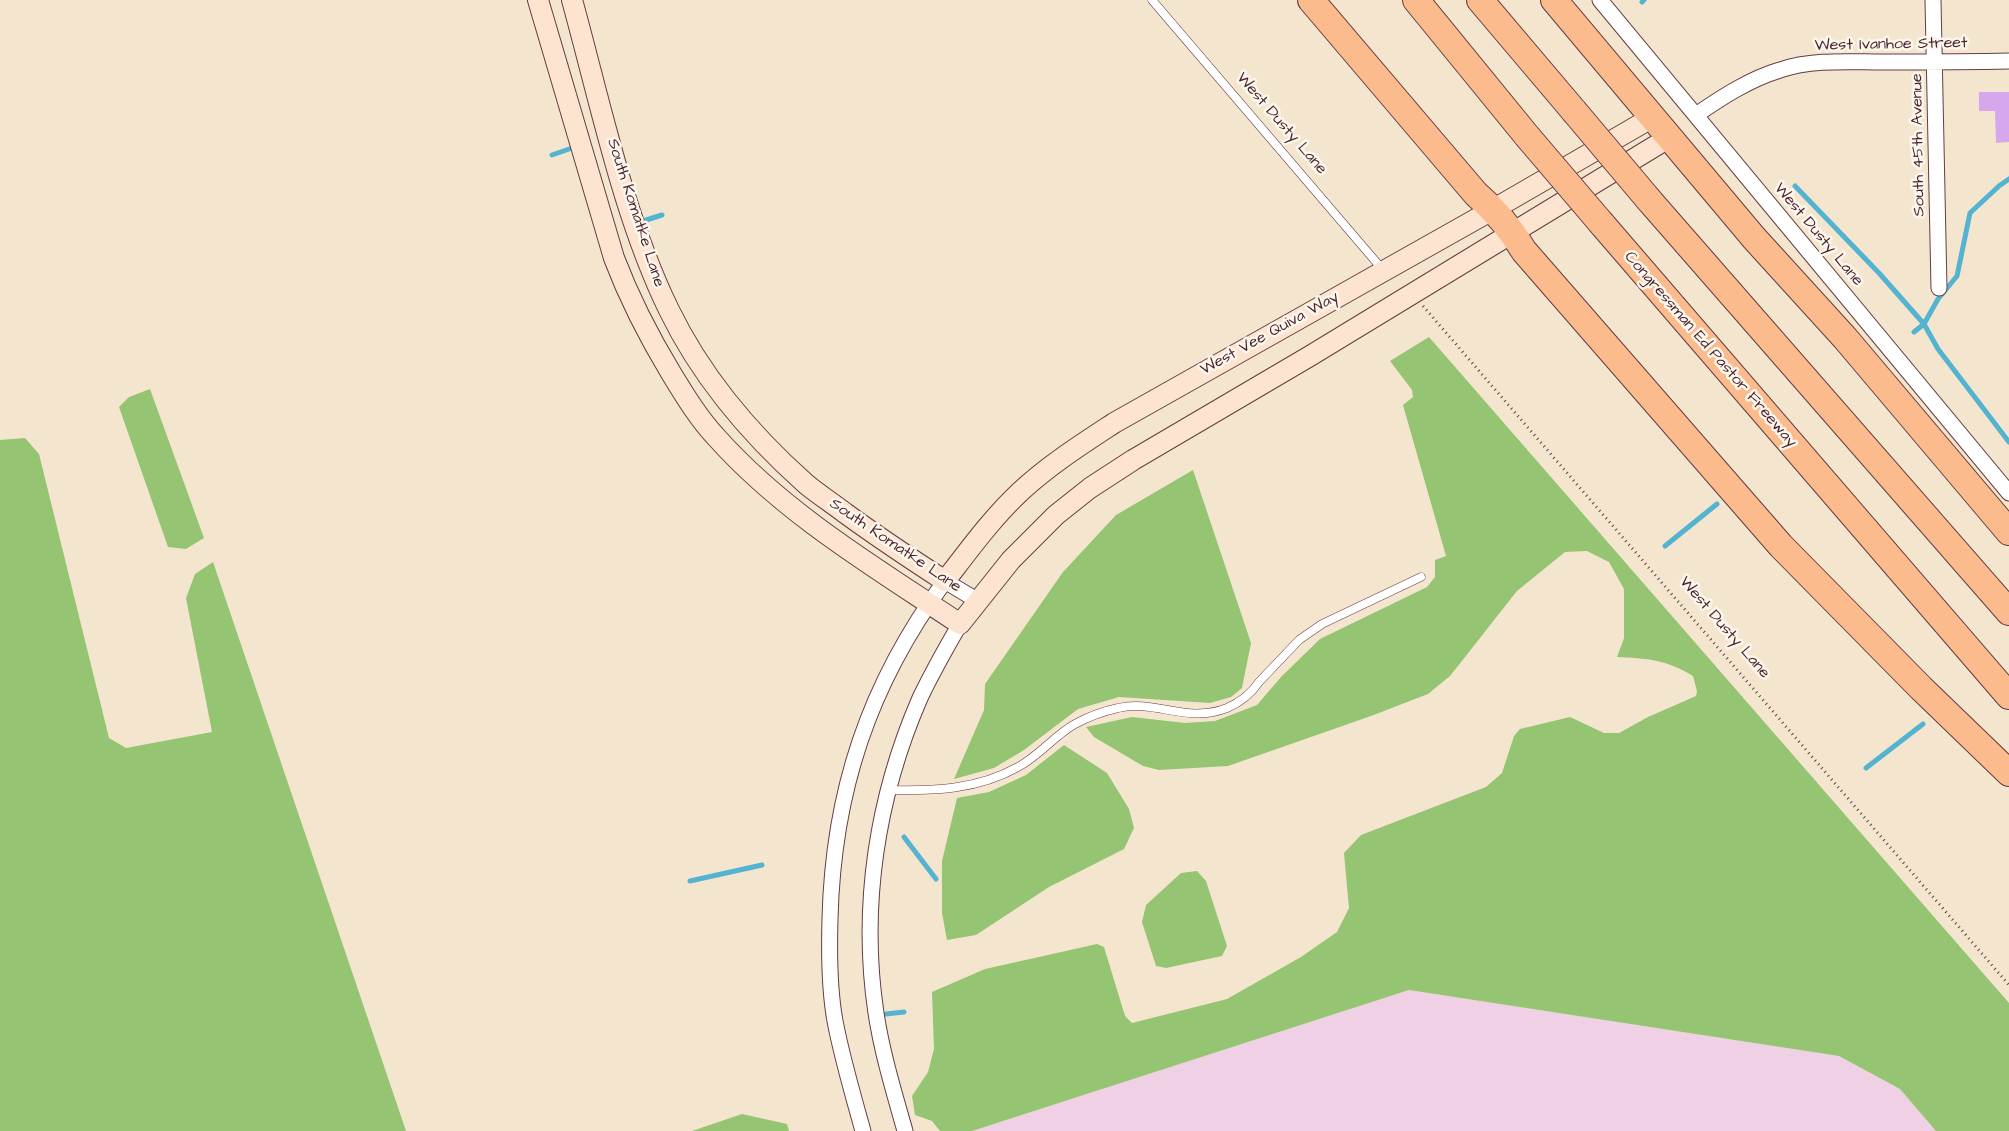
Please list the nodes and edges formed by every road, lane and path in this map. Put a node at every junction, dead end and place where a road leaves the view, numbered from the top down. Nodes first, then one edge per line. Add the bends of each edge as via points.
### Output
1 (538, 0) edge
2 (572, 0) edge
3 (1152, 0) edge
4 (1311, 0) edge
5 (1416, 0) edge
6 (1480, 0) edge
7 (1554, 0) edge
8 (1600, 0) edge
9 (1933, 0) edge
10 (2009, 61) edge
11 (1934, 62) junction
12 (1696, 115) junction
13 (1653, 117) junction
14 (1670, 137) junction
15 (1494, 209) junction
16 (1513, 233) junction
17 (1383, 270) junction
18 (1939, 288) dead end
19 (1412, 294) junction
20 (2009, 493) edge
21 (2009, 532) edge
22 (1421, 577) dead end
23 (945, 581) junction
24 (978, 600) junction
25 (928, 604) junction
26 (2009, 612) edge
27 (960, 624) junction
28 (2009, 696) edge
29 (2009, 772) edge
30 (888, 790) junction
31 (2009, 986) edge
32 (863, 1131) edge
33 (905, 1131) edge

1 - 25 street, South Komatke Lane via 614,258 630,300 690,403 716,437 762,484 864,561
2 - 23 street, South Komatke Lane via 639,235 669,311 690,348 736,411 769,449 808,486
3 - 17 lane, West Dusty Lane
4 - 15 highway via 1476,194
5 - 28 highway, Congressman Ed Pastor Freeway, bridge via 1527,136
6 - 26 highway, bridge via 1649,200
7 - 13 highway
8 - 12 street, West Dusty Lane
9 - 11 street, South 45th Avenue
10 - 11 street, West Ivanhoe Street
11 - 12 street, West Ivanhoe Street via 1835,62 1790,67 1772,72 1722,97
11 - 18 street, South 45th Avenue
12 - 20 street, West Dusty Lane
13 - 14 highway
13 - 15 street, West Vee Quiva Way
14 - 16 street
14 - 21 highway
15 - 16 highway
15 - 17 street, West Vee Quiva Way
16 - 19 street
16 - 29 highway via 1524,251 1781,546
17 - 23 street, West Vee Quiva Way via 1114,423 1067,454 1022,490
19 - 24 street via 1090,488 1056,515 1011,560
19 - 31 path, West Dusty Lane
22 - 30 lane via 1322,624 1299,640 1254,690 1220,711 1206,714 1120,708 1074,724 1018,767 994,778 955,788
23 - 24 street, South Komatke Lane
23 - 25 street, West Vee Quiva Way
24 - 27 street, South Komatke Lane
25 - 27 street
25 - 32 street, South Komatke Lane via 884,682 855,753 838,825 833,863 830,979 845,1064
27 - 30 street, South Komatke Lane via 920,698
30 - 33 street, South Komatke Lane via 873,864 870,901 872,976 883,1050

